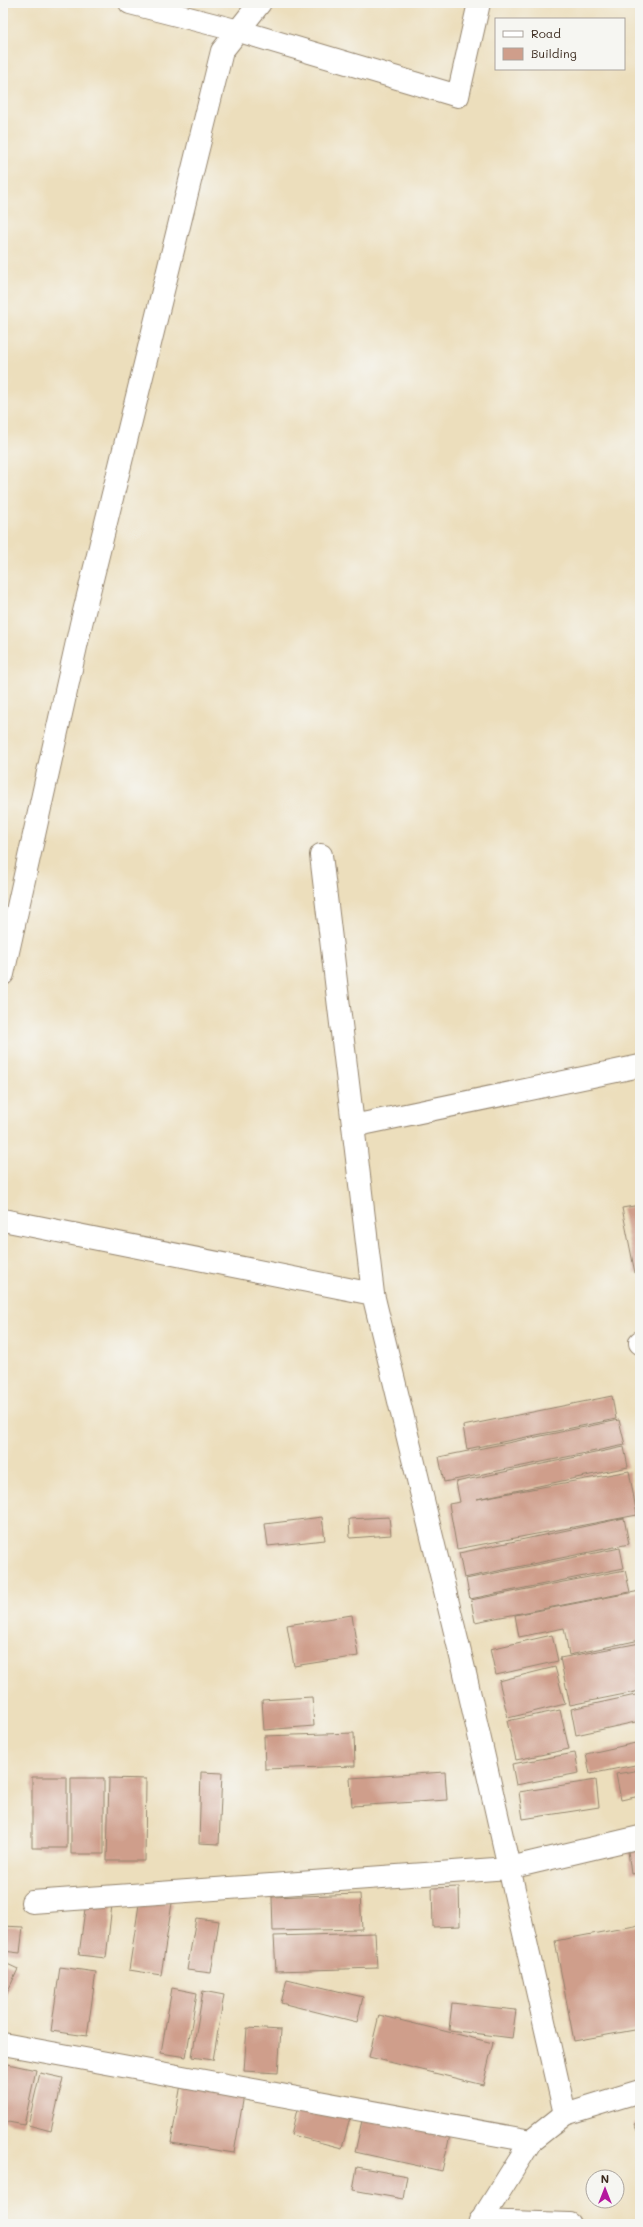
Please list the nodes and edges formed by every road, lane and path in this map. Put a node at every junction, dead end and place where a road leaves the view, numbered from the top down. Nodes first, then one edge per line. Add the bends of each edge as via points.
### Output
1 (130, 3) edge
2 (260, 3) edge
3 (479, 3) edge
4 (238, 31) junction
5 (321, 855) dead end
6 (3, 974) edge
7 (640, 1066) edge
8 (354, 1126) junction
9 (3, 1220) edge
10 (373, 1294) junction
11 (640, 1837) edge
12 (509, 1868) junction
13 (32, 1902) dead end
14 (3, 2044) edge
15 (640, 2091) edge
16 (565, 2114) junction
17 (531, 2140) junction
18 (480, 2223) edge
19 (570, 2224) edge

1 - 4 street
2 - 4 street
3 - 4 street via 458,96
4 - 6 street via 222,51 81,624
5 - 8 street
7 - 8 street
8 - 10 street
9 - 10 street
10 - 12 street via 464,1668
11 - 12 street
12 - 13 street
12 - 16 street
14 - 17 street
15 - 16 street
16 - 17 street
17 - 18 street
18 - 19 street

